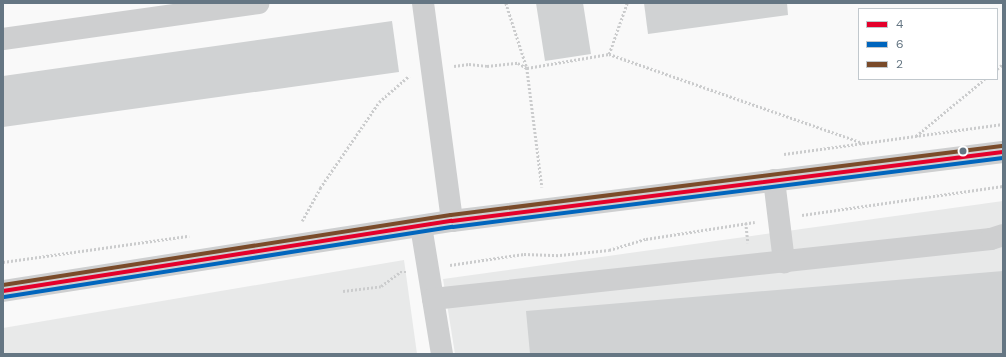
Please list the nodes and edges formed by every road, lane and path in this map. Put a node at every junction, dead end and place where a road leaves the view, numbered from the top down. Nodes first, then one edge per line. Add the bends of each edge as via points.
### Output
1 (258, 3) edge
2 (423, 3) edge
3 (506, 3) edge
4 (627, 3) edge
5 (3, 39) edge
6 (609, 54) junction
7 (527, 68) junction
8 (431, 69) junction
9 (984, 80) edge
10 (916, 136) dead end
11 (863, 143) dead end
12 (1003, 152) edge
13 (774, 180) junction
14 (1003, 186) edge
15 (542, 187) dead end
16 (779, 218) junction
17 (302, 221) dead end
18 (452, 221) junction
19 (421, 226) junction
20 (1003, 235) edge
21 (784, 262) junction
22 (428, 268) junction
23 (3, 291) edge
24 (342, 291) dead end
25 (433, 299) junction
26 (195, 354) edge
27 (203, 354) edge
28 (442, 354) edge

1 - 5 street
2 - 8 street
3 - 7 path
4 - 6 path
6 - 7 path
6 - 11 path
7 - 8 path via 518,63 487,66 468,64
7 - 15 path
8 - 17 path via 410,75 379,102 320,188
8 - 18 street
9 - 10 path
12 - 13 street
13 - 16 street
13 - 18 street
14 - 16 path
16 - 21 street
16 - 22 path via 646,239 609,250 560,255 524,254
18 - 19 street
19 - 22 street
19 - 23 street
20 - 21 street via 991,239
21 - 25 street
22 - 24 path via 400,272 381,286
22 - 25 street
25 - 28 street
26 - 27 path

